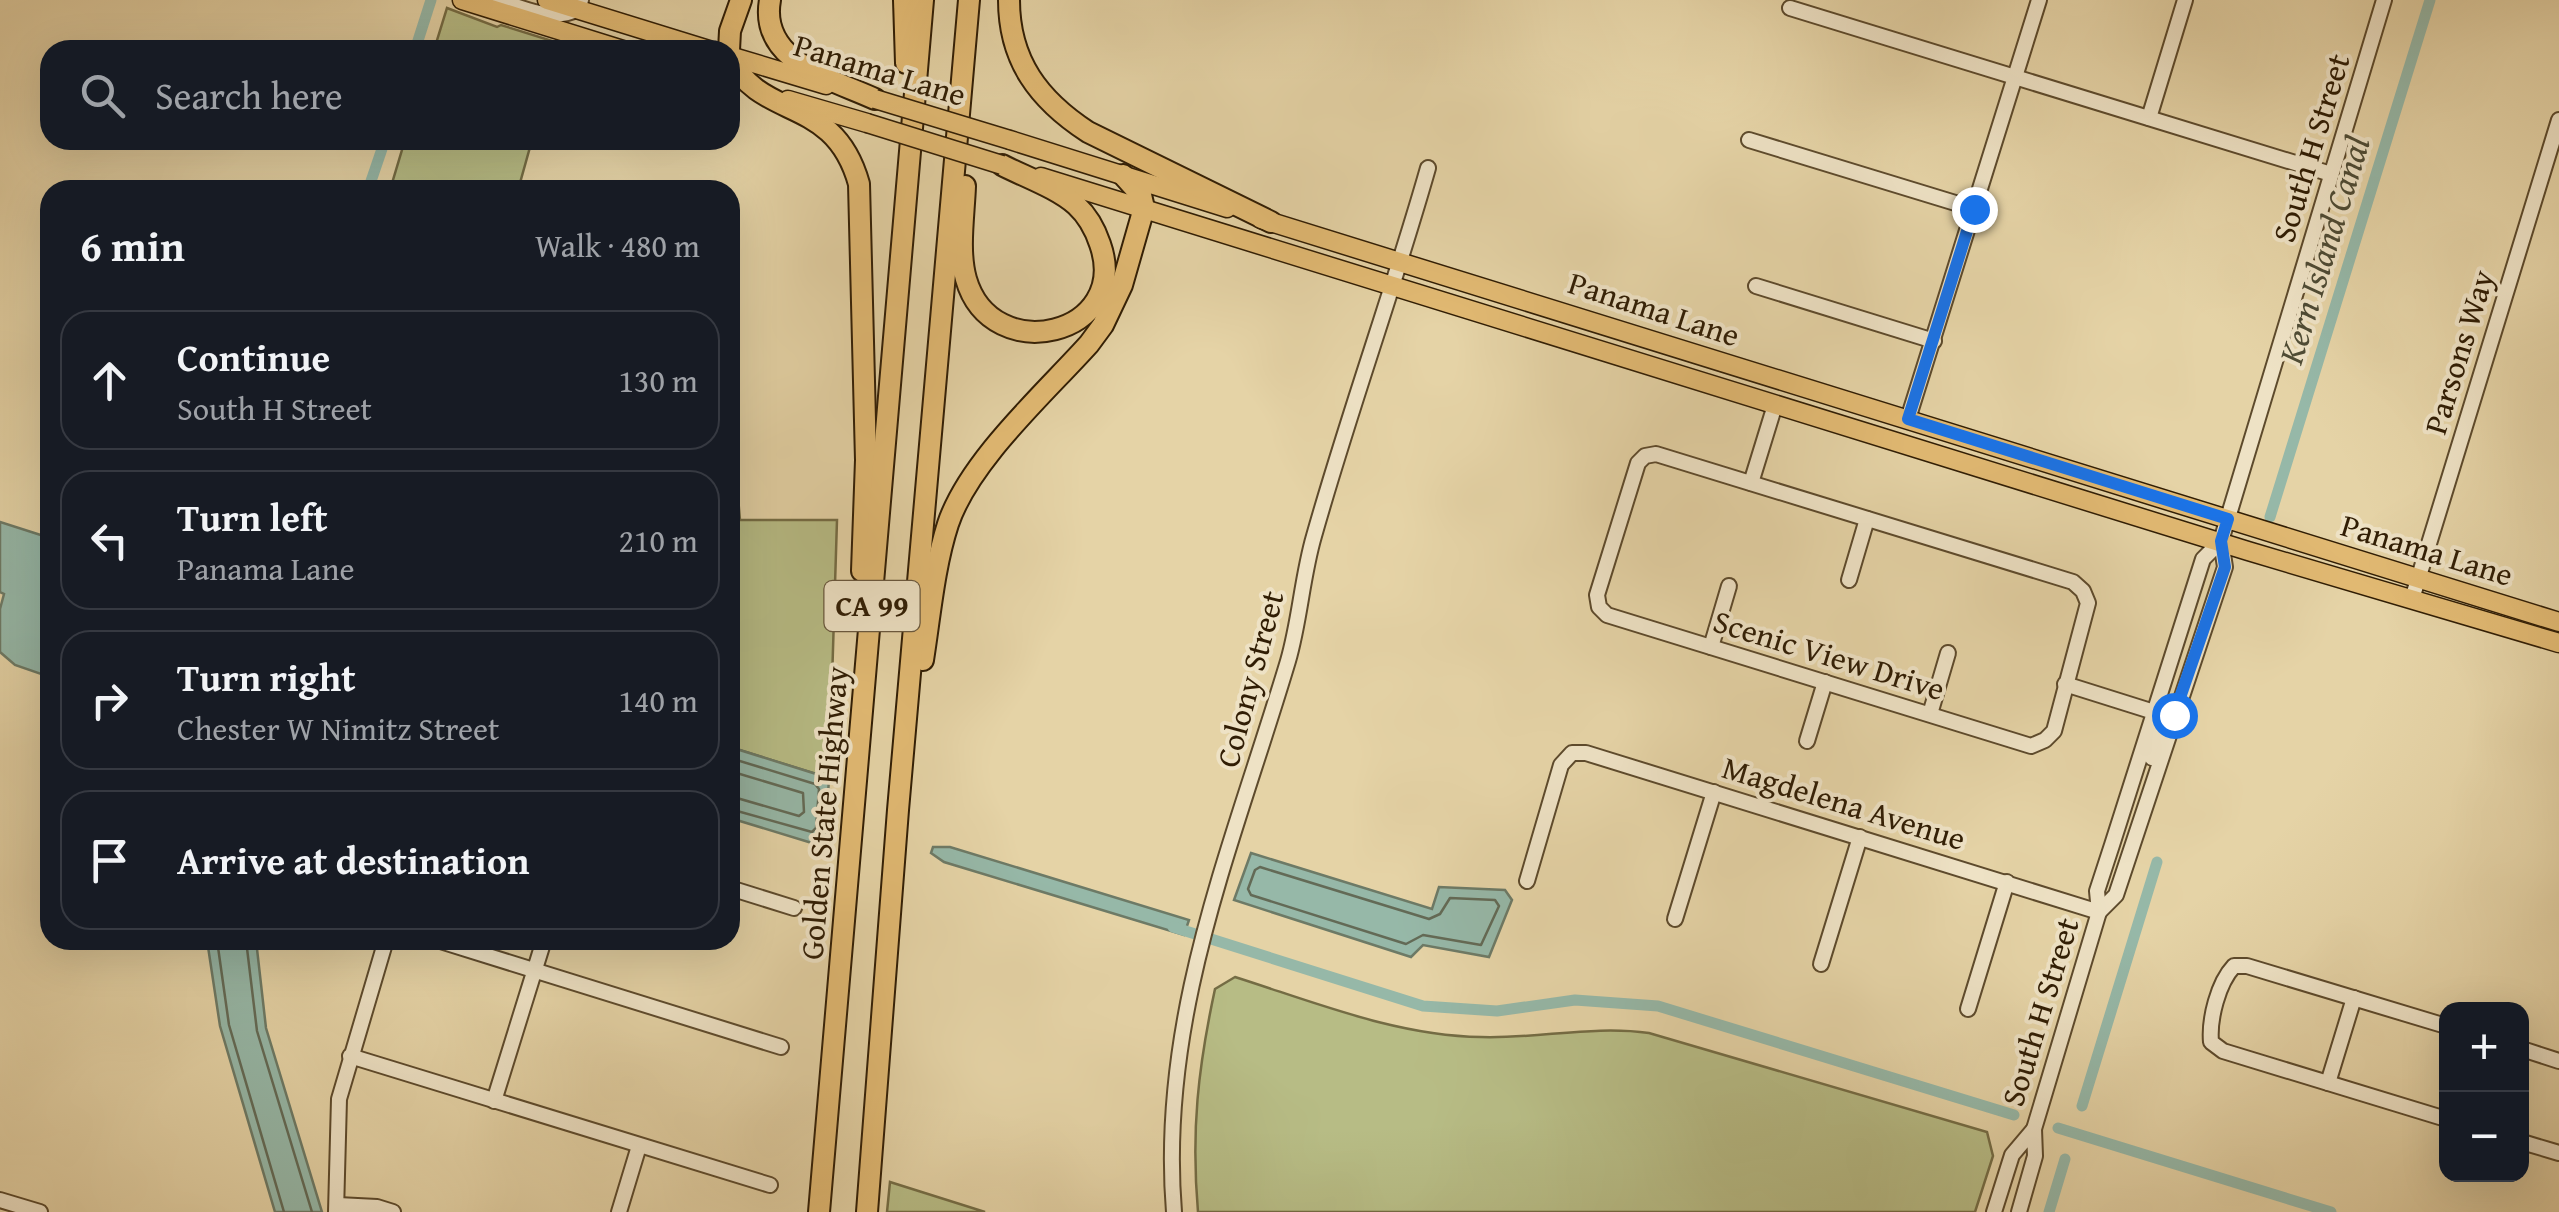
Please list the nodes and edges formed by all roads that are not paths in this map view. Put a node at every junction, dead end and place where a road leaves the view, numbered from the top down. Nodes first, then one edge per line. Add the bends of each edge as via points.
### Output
1 (462, 0) edge
2 (497, 0) edge
3 (547, 0) edge
4 (741, 0) edge
5 (770, 0) edge
6 (904, 0) edge
7 (923, 0) edge
8 (969, 0) edge
9 (1009, 0) edge
10 (2038, 0) edge
11 (2185, 0) edge
12 (2384, 0) edge
13 (579, 5) edge
14 (1790, 8) dead end
15 (590, 40) edge
16 (679, 40) edge
17 (730, 40) edge
18 (740, 58) edge
19 (740, 76) edge
20 (2015, 77) junction
21 (740, 85) edge
22 (753, 89) junction
23 (874, 100) junction
24 (2149, 118) junction
25 (2559, 120) edge
26 (1749, 140) dead end
27 (1002, 165) junction
28 (1428, 168) dead end
29 (2331, 174) junction
30 (1122, 175) junction
31 (1144, 208) junction
32 (1974, 209) junction
33 (1270, 222) junction
34 (902, 261) junction
35 (1400, 262) junction
36 (1392, 286) junction
37 (1756, 286) dead end
38 (1492, 317) junction
39 (1595, 322) junction
40 (1934, 340) junction
41 (1826, 395) junction
42 (1775, 405) junction
43 (1908, 419) junction
44 (1854, 430) junction
45 (1752, 483) junction
46 (1867, 519) junction
47 (2228, 519) junction
48 (2221, 541) junction
49 (2418, 579) junction
50 (1848, 580) dead end
51 (1729, 586) dead end
52 (2412, 599) junction
53 (2559, 622) edge
54 (2176, 643) junction
55 (2559, 643) edge
56 (1711, 647) junction
57 (1948, 653) dead end
58 (1825, 682) junction
59 (2065, 684) junction
60 (2154, 712) junction
61 (1930, 714) junction
62 (2174, 715) junction
63 (1807, 741) dead end
64 (1714, 792) junction
65 (855, 803) junction
66 (898, 810) junction
67 (2140, 822) junction
68 (1860, 837) junction
69 (1527, 881) dead end
70 (2006, 882) junction
71 (740, 891) edge
72 (794, 908) dead end
73 (2099, 912) junction
74 (1676, 919) dead end
75 (383, 950) edge
76 (469, 950) edge
77 (541, 950) edge
78 (1822, 964) dead end
79 (534, 970) junction
80 (2354, 998) junction
81 (1968, 1009) dead end
82 (2439, 1024) edge
83 (782, 1047) dead end
84 (2529, 1051) edge
85 (350, 1056) junction
86 (2559, 1060) edge
87 (2328, 1083) junction
88 (494, 1100) junction
89 (2439, 1117) edge
90 (2034, 1129) junction
91 (2529, 1144) edge
92 (639, 1146) junction
93 (2559, 1153) edge
94 (770, 1185) dead end
95 (0, 1200) edge
96 (337, 1208) edge
97 (40, 1212) edge
98 (393, 1212) edge
99 (619, 1212) edge
100 (818, 1212) edge
101 (867, 1212) edge
102 (1174, 1212) edge
103 (1994, 1212) edge
104 (2018, 1212) edge

1 - 15 main road
2 - 13 street via 564,17
3 - 13 main road
4 - 17 highway
5 - 23 highway via 774,36 794,62
6 - 34 highway
7 - 34 highway, Golden State Highway / CA 99
8 - 27 highway via 966,278 978,304 998,322 1023,331 1062,328 1086,314 1103,280 1095,230 1073,202
8 - 66 highway, CA 99
9 - 33 highway via 1022,66 1066,118
10 - 20 street
11 - 24 street
12 - 29 street, South H Street
13 - 16 main road
14 - 20 street
18 - 23 main road, Panama Lane
19 - 22 highway
20 - 24 street
20 - 32 street
21 - 22 main road, Panama Lane
22 - 27 main road, Panama Lane, bridge
22 - 65 highway via 825,126 847,152 859,184 866,460
23 - 30 main road, Panama Lane, bridge
24 - 29 street
25 - 49 street, Parsons Way
26 - 32 street
27 - 31 main road, Panama Lane
28 - 35 street, Colony Street
29 - 47 street, South H Street
30 - 31 highway
30 - 33 main road, Panama Lane
31 - 36 main road, Panama Lane
31 - 66 highway via 1103,325 982,464 952,514
32 - 40 street
33 - 35 main road, Panama Lane
34 - 65 highway, Golden State Highway / CA 99
35 - 36 street, Colony Street
35 - 39 main road, Panama Lane
36 - 38 main road, Panama Lane
36 - 102 street, Colony Street via 1314,534 1295,638 1199,953 1174,1072
37 - 40 street
38 - 39 main road via 1525,316 1581,332
38 - 42 main road, Panama Lane
39 - 41 main road, Panama Lane
40 - 43 street
41 - 42 main road via 1782,397
41 - 43 main road, Panama Lane
42 - 44 main road, Panama Lane
42 - 45 street
43 - 44 main road via 1898,428
43 - 47 main road, Panama Lane
44 - 48 main road, Panama Lane
45 - 46 street
45 - 56 street, Scenic View Drive via 1645,456 1598,595 1607,615
46 - 50 street
46 - 59 street via 2083,590 2088,603
47 - 48 street, South H Street
47 - 49 main road, Panama Lane
48 - 52 main road, Panama Lane
48 - 54 street, South H Street via 2204,559
48 - 62 street, South H Street via 2225,567
49 - 52 street, Parsons Way
49 - 53 main road, Panama Lane
51 - 56 street
52 - 55 main road, Panama Lane
54 - 60 street, South H Street
54 - 62 street
56 - 58 street, Scenic View Drive
57 - 61 street
58 - 61 street, Scenic View Drive
58 - 63 street
59 - 60 street
59 - 61 street, Scenic View Drive via 2054,731 2031,746
60 - 67 street via 2156,737
60 - 73 street, South H Street via 2097,891
62 - 67 street, South H Street
64 - 68 street, Magdelena Avenue
64 - 69 street, Magdelena Avenue via 1572,754 1562,765
64 - 74 street
65 - 100 highway, Golden State Highway / CA 99
66 - 101 highway, CA 99
67 - 73 street, South H Street via 2116,895
68 - 70 street, Magdelena Avenue
68 - 78 street
70 - 73 street, Magdelena Avenue
70 - 81 street
71 - 72 street
73 - 90 street, South H Street
75 - 85 street
76 - 79 street
77 - 79 street
79 - 83 street
79 - 88 street
80 - 82 street
80 - 87 street
80 - 87 street via 2247,966 2226,974 2211,1042
84 - 86 street
85 - 88 street
85 - 96 street via 338,1121
87 - 89 street
88 - 92 street
90 - 103 street, South H Street via 2012,1155
90 - 104 street, South H Street via 2035,1156
91 - 93 street
92 - 94 street
92 - 99 street
95 - 97 street
96 - 98 street

